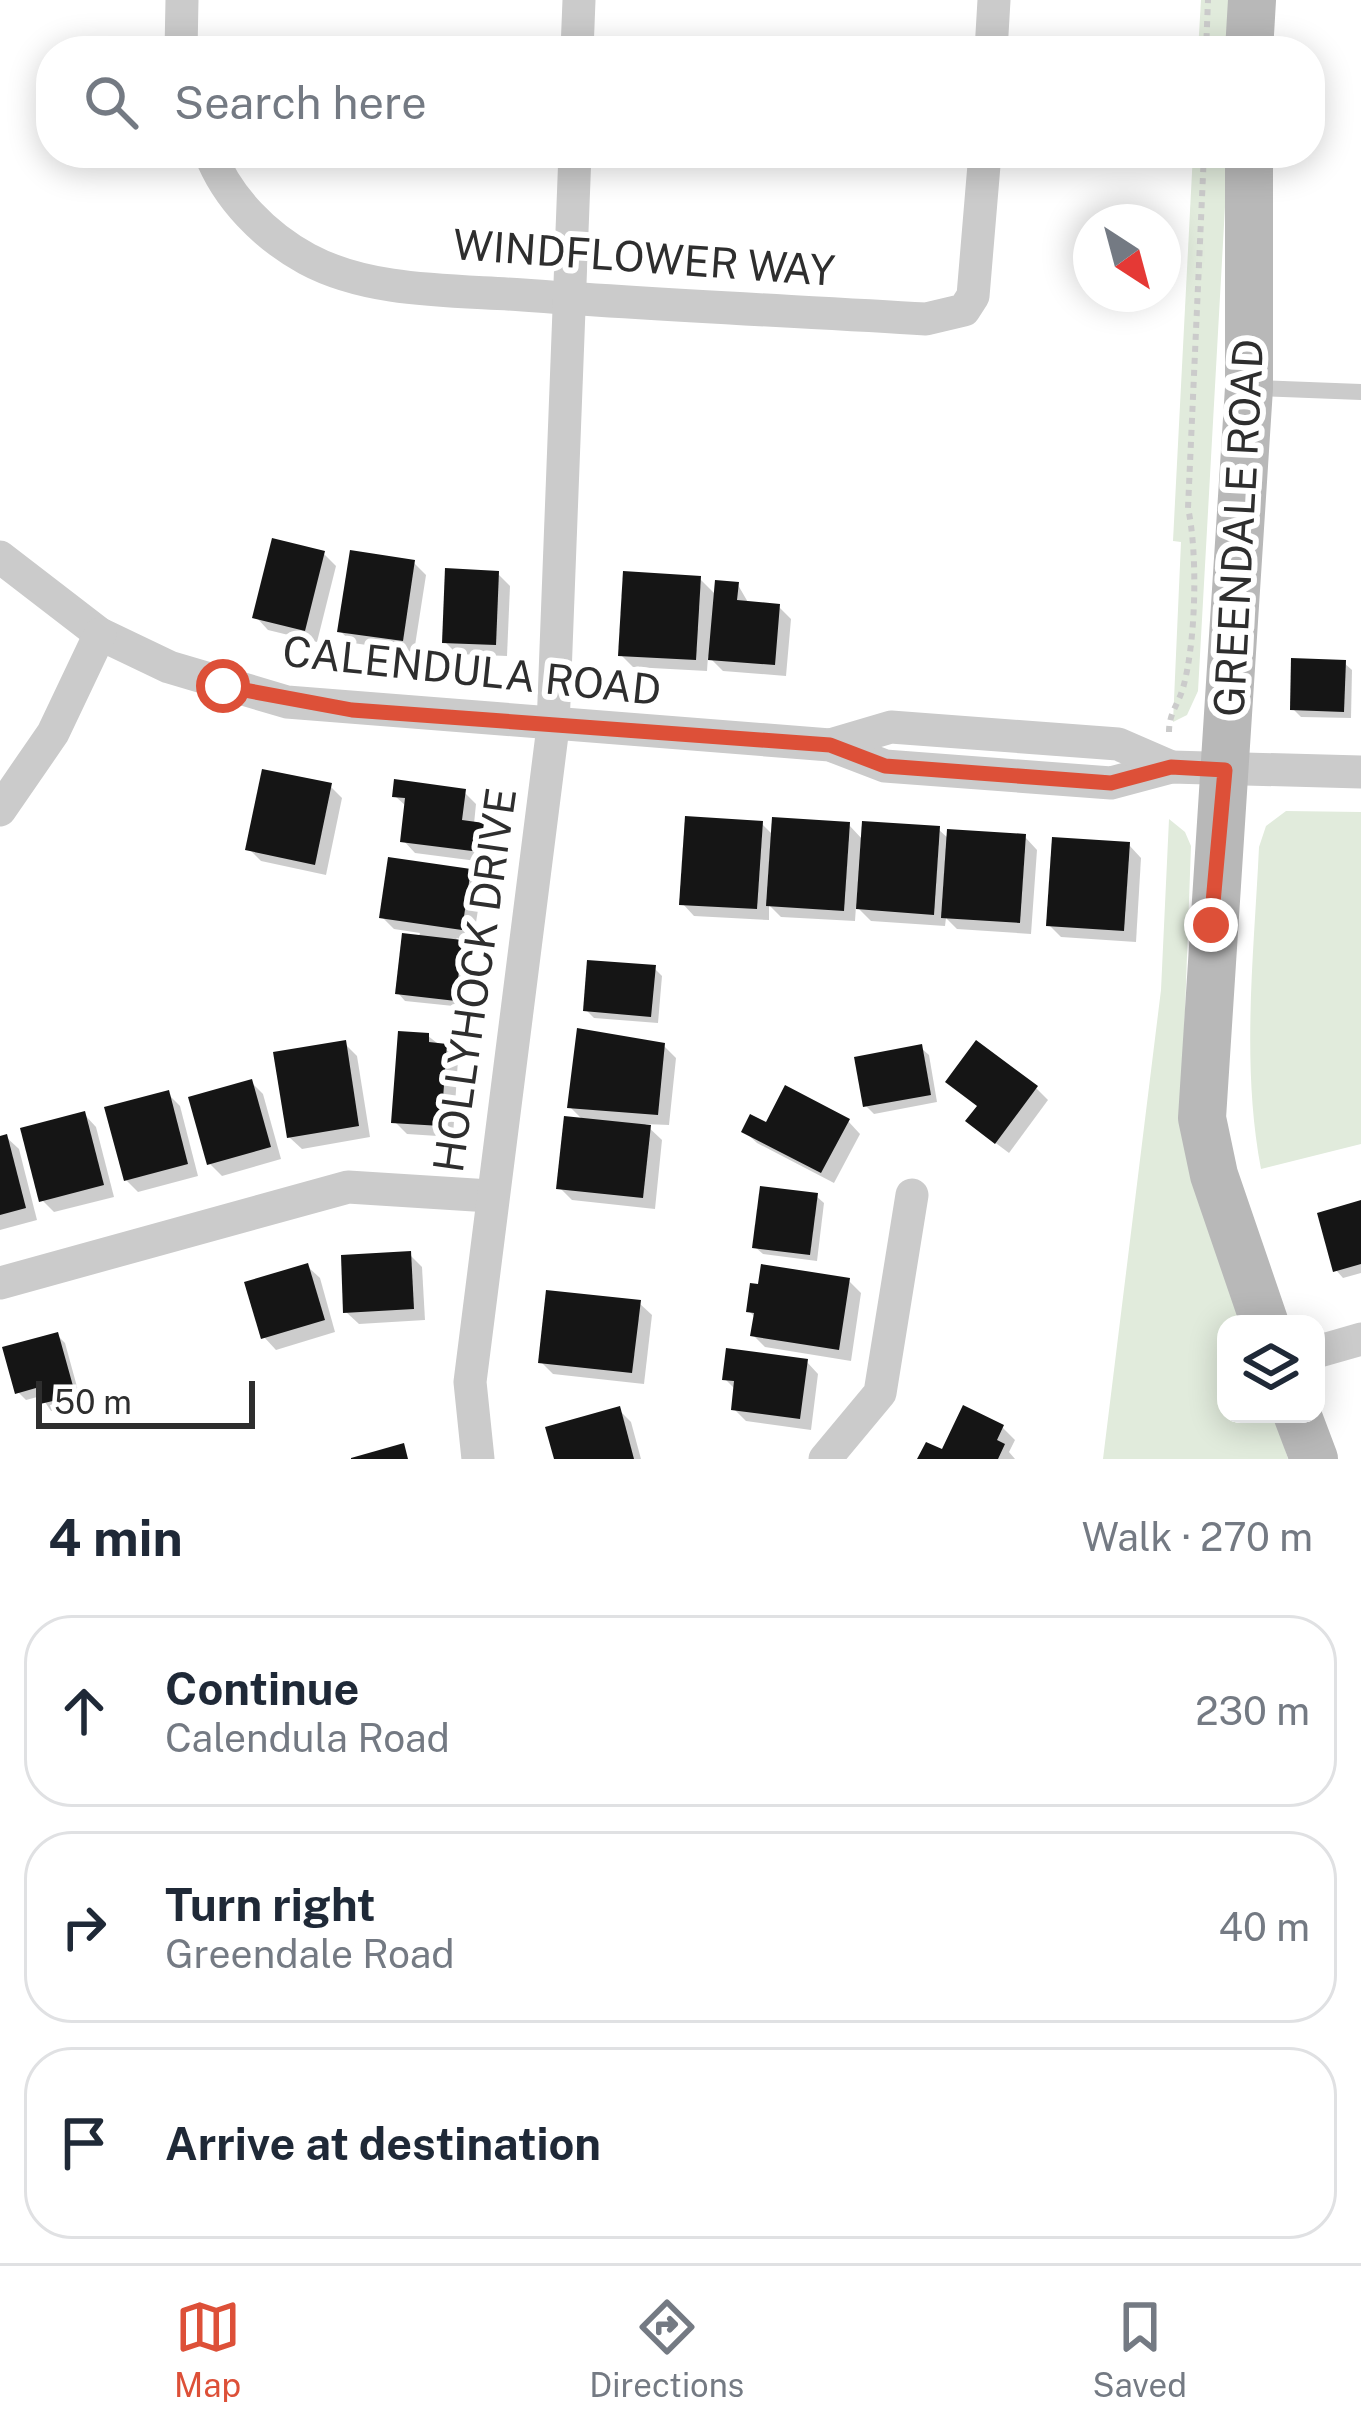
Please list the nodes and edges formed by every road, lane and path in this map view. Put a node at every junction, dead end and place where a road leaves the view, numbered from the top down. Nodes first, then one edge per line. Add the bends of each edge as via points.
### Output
1 (182, 0) edge
2 (579, 0) edge
3 (994, 0) edge
4 (1208, 0) edge
5 (1252, 0) edge
6 (181, 36) edge
7 (578, 36) edge
8 (992, 36) edge
9 (1207, 36) edge
10 (1250, 36) edge
11 (216, 168) edge
12 (574, 168) edge
13 (984, 168) edge
14 (1203, 168) edge
15 (1249, 168) edge
16 (571, 299) junction
17 (1249, 388) junction
18 (1361, 392) edge
19 (0, 557) edge
20 (100, 634) junction
21 (554, 728) junction
22 (1171, 767) junction
23 (1225, 770) junction
24 (1361, 772) edge
25 (0, 810) edge
26 (912, 1195) dead end
27 (490, 1196) junction
28 (0, 1283) edge
29 (1262, 1315) edge
30 (1361, 1339) edge
31 (1325, 1349) edge
32 (1300, 1423) edge
33 (478, 1459) edge
34 (825, 1459) edge
35 (1313, 1459) edge

1 - 6 street
2 - 7 street
3 - 8 street
4 - 9 path
5 - 10 street
11 - 16 street, WINDFLOWER WAY via 260,227 309,260 367,280
12 - 16 street, HOLLYHOCK DRIVE
13 - 16 street, WINDFLOWER WAY via 977,284 964,310 951,316
14 - 22 path via 1188,508 1196,561 1183,687 1169,716
15 - 17 street, GREENDALE ROAD
16 - 21 street, HOLLYHOCK DRIVE
17 - 18 lane
17 - 23 street, GREENDALE ROAD
19 - 20 street, CALENDULA ROAD
20 - 21 street, CALENDULA ROAD via 170,667 287,702
20 - 25 street via 52,733
21 - 22 street, CALENDULA ROAD via 830,745 891,727 1118,744
21 - 27 street, HOLLYHOCK DRIVE
22 - 23 street, CALENDULA ROAD
23 - 24 street, CALENDULA ROAD
23 - 29 street, GREENDALE ROAD via 1202,1118
26 - 34 street via 880,1394
27 - 28 street via 349,1186
27 - 33 street, HOLLYHOCK DRIVE via 470,1382
30 - 31 street
32 - 35 street

